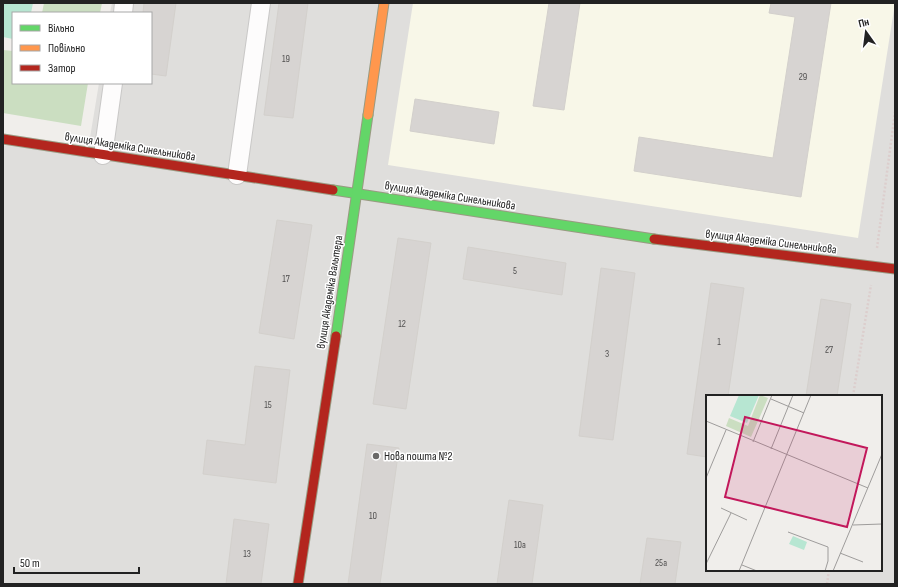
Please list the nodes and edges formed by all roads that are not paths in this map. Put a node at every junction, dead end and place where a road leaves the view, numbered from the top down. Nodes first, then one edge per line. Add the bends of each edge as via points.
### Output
1 (261, 3) edge
2 (384, 3) edge
3 (113, 84) edge
4 (3, 139) edge
5 (103, 155) junction
6 (237, 176) junction
7 (358, 194) junction
8 (895, 269) edge
9 (298, 584) edge

1 - 6 street
2 - 7 street, вулиця Академіка Вальтера
3 - 5 street
4 - 5 street, вулиця Академіка Синельникова
5 - 6 street, вулиця Академіка Синельникова
6 - 7 street, вулиця Академіка Синельникова
7 - 8 street, вулиця Академіка Синельникова via 688,244
7 - 9 street, вулиця Академіка Вальтера

